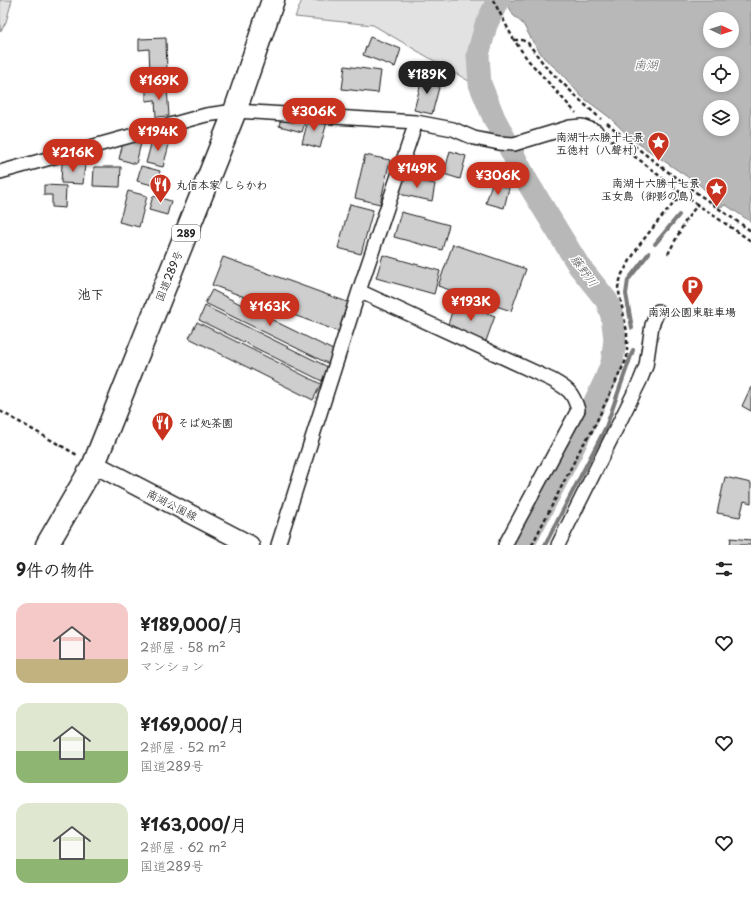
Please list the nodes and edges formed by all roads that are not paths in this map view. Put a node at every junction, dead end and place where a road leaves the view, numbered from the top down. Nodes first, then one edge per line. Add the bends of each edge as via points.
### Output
1 (273, 0) edge
2 (235, 111) junction
3 (416, 122) junction
4 (596, 130) road end
5 (0, 172) edge
6 (360, 291) junction
7 (658, 311) dead end
8 (94, 464) junction
9 (49, 543) edge
10 (250, 545) edge
11 (278, 545) edge
12 (505, 545) edge
13 (558, 545) edge

1 - 2 highway, 国道289号 / 289
2 - 3 street
2 - 5 street via 206,114
2 - 8 highway, 国道289号 / 289
3 - 4 street via 453,129 474,138 514,144 570,127 582,126
3 - 6 street
6 - 11 street
6 - 12 street via 552,380 567,388 575,399 578,410
7 - 13 street via 652,324 646,366 640,381
8 - 9 highway, 国道289号 / 289
8 - 10 main road, 南湖公園線

